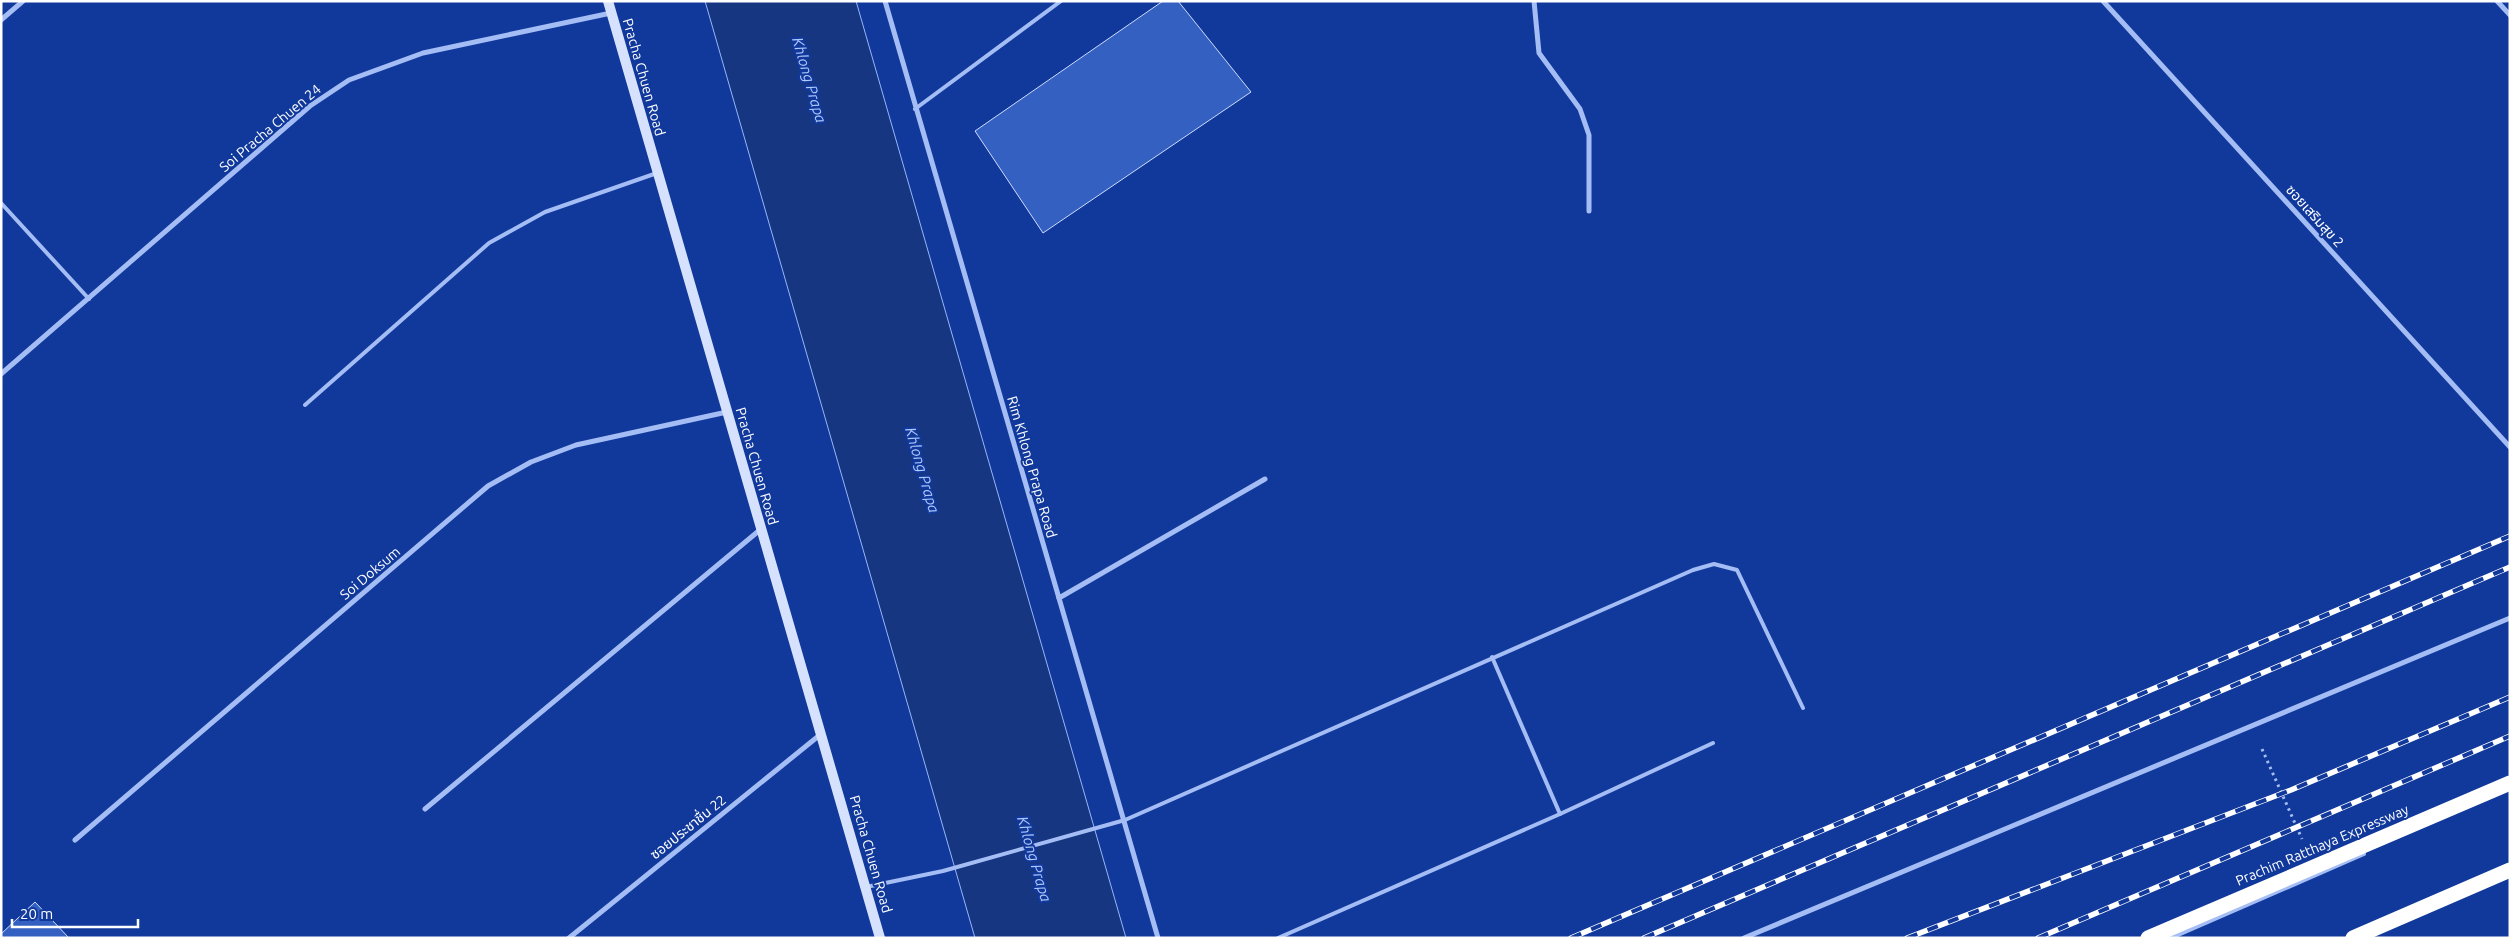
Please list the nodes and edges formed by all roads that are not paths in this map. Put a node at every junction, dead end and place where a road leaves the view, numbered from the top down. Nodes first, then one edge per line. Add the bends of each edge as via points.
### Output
1 (23, 1) edge
2 (608, 1) edge
3 (885, 1) edge
4 (1061, 1) edge
5 (1534, 1) edge
6 (2103, 1) edge
7 (2497, 1) edge
8 (611, 13) junction
9 (2510, 15) edge
10 (1, 20) edge
11 (915, 110) junction
12 (657, 172) junction
13 (1, 203) edge
14 (1589, 211) dead end
15 (89, 299) junction
16 (1, 374) edge
17 (305, 405) dead end
18 (727, 412) junction
19 (2510, 447) edge
20 (1265, 479) dead end
21 (761, 529) junction
22 (1059, 598) junction
23 (2510, 618) edge
24 (1492, 657) junction
25 (1803, 708) dead end
26 (821, 734) junction
27 (1713, 743) dead end
28 (2510, 783) edge
29 (426, 809) dead end
30 (1560, 814) junction
31 (1125, 820) junction
32 (75, 840) dead end
33 (2372, 850) dead end
34 (2510, 870) edge
35 (866, 887) junction
36 (569, 938) edge
37 (880, 938) edge
38 (1158, 938) edge
39 (1278, 938) edge
40 (1744, 938) edge
41 (2148, 938) edge
42 (2172, 938) edge
43 (2353, 938) edge

1 - 10 street
2 - 8 main road, Pracha Chuen Road
3 - 11 street, Rim Khlong Prapa Road
4 - 11 lane
5 - 14 street via 1539,53 1580,108 1589,135
6 - 19 street, ซอยเสริมสุข 2
7 - 9 street
8 - 12 main road, Pracha Chuen Road
8 - 15 street, Soi Pracha Chuen 24 via 423,53 349,80 310,106
11 - 22 street, Rim Khlong Prapa Road
12 - 17 lane via 545,212 489,243
12 - 18 main road, Pracha Chuen Road
13 - 15 lane
15 - 16 street, Soi Pracha Chuen 24
18 - 21 main road, Pracha Chuen Road
18 - 32 street, Soi Doksum via 576,446 531,462 488,486
20 - 22 street
21 - 26 main road, Pracha Chuen Road
21 - 29 street
22 - 31 street, Rim Khlong Prapa Road
23 - 40 street
24 - 25 lane via 1693,570 1714,564 1738,570
24 - 30 lane
24 - 31 lane
26 - 35 main road, Pracha Chuen Road
26 - 36 street, ซอยประชาชื่น 22
27 - 30 lane
28 - 41 highway, Prachim Ratthaya Expressway, bridge
30 - 39 lane
31 - 35 lane via 943,871
31 - 38 street, Rim Khlong Prapa Road
33 - 42 lane
34 - 43 highway
35 - 37 main road, Pracha Chuen Road

